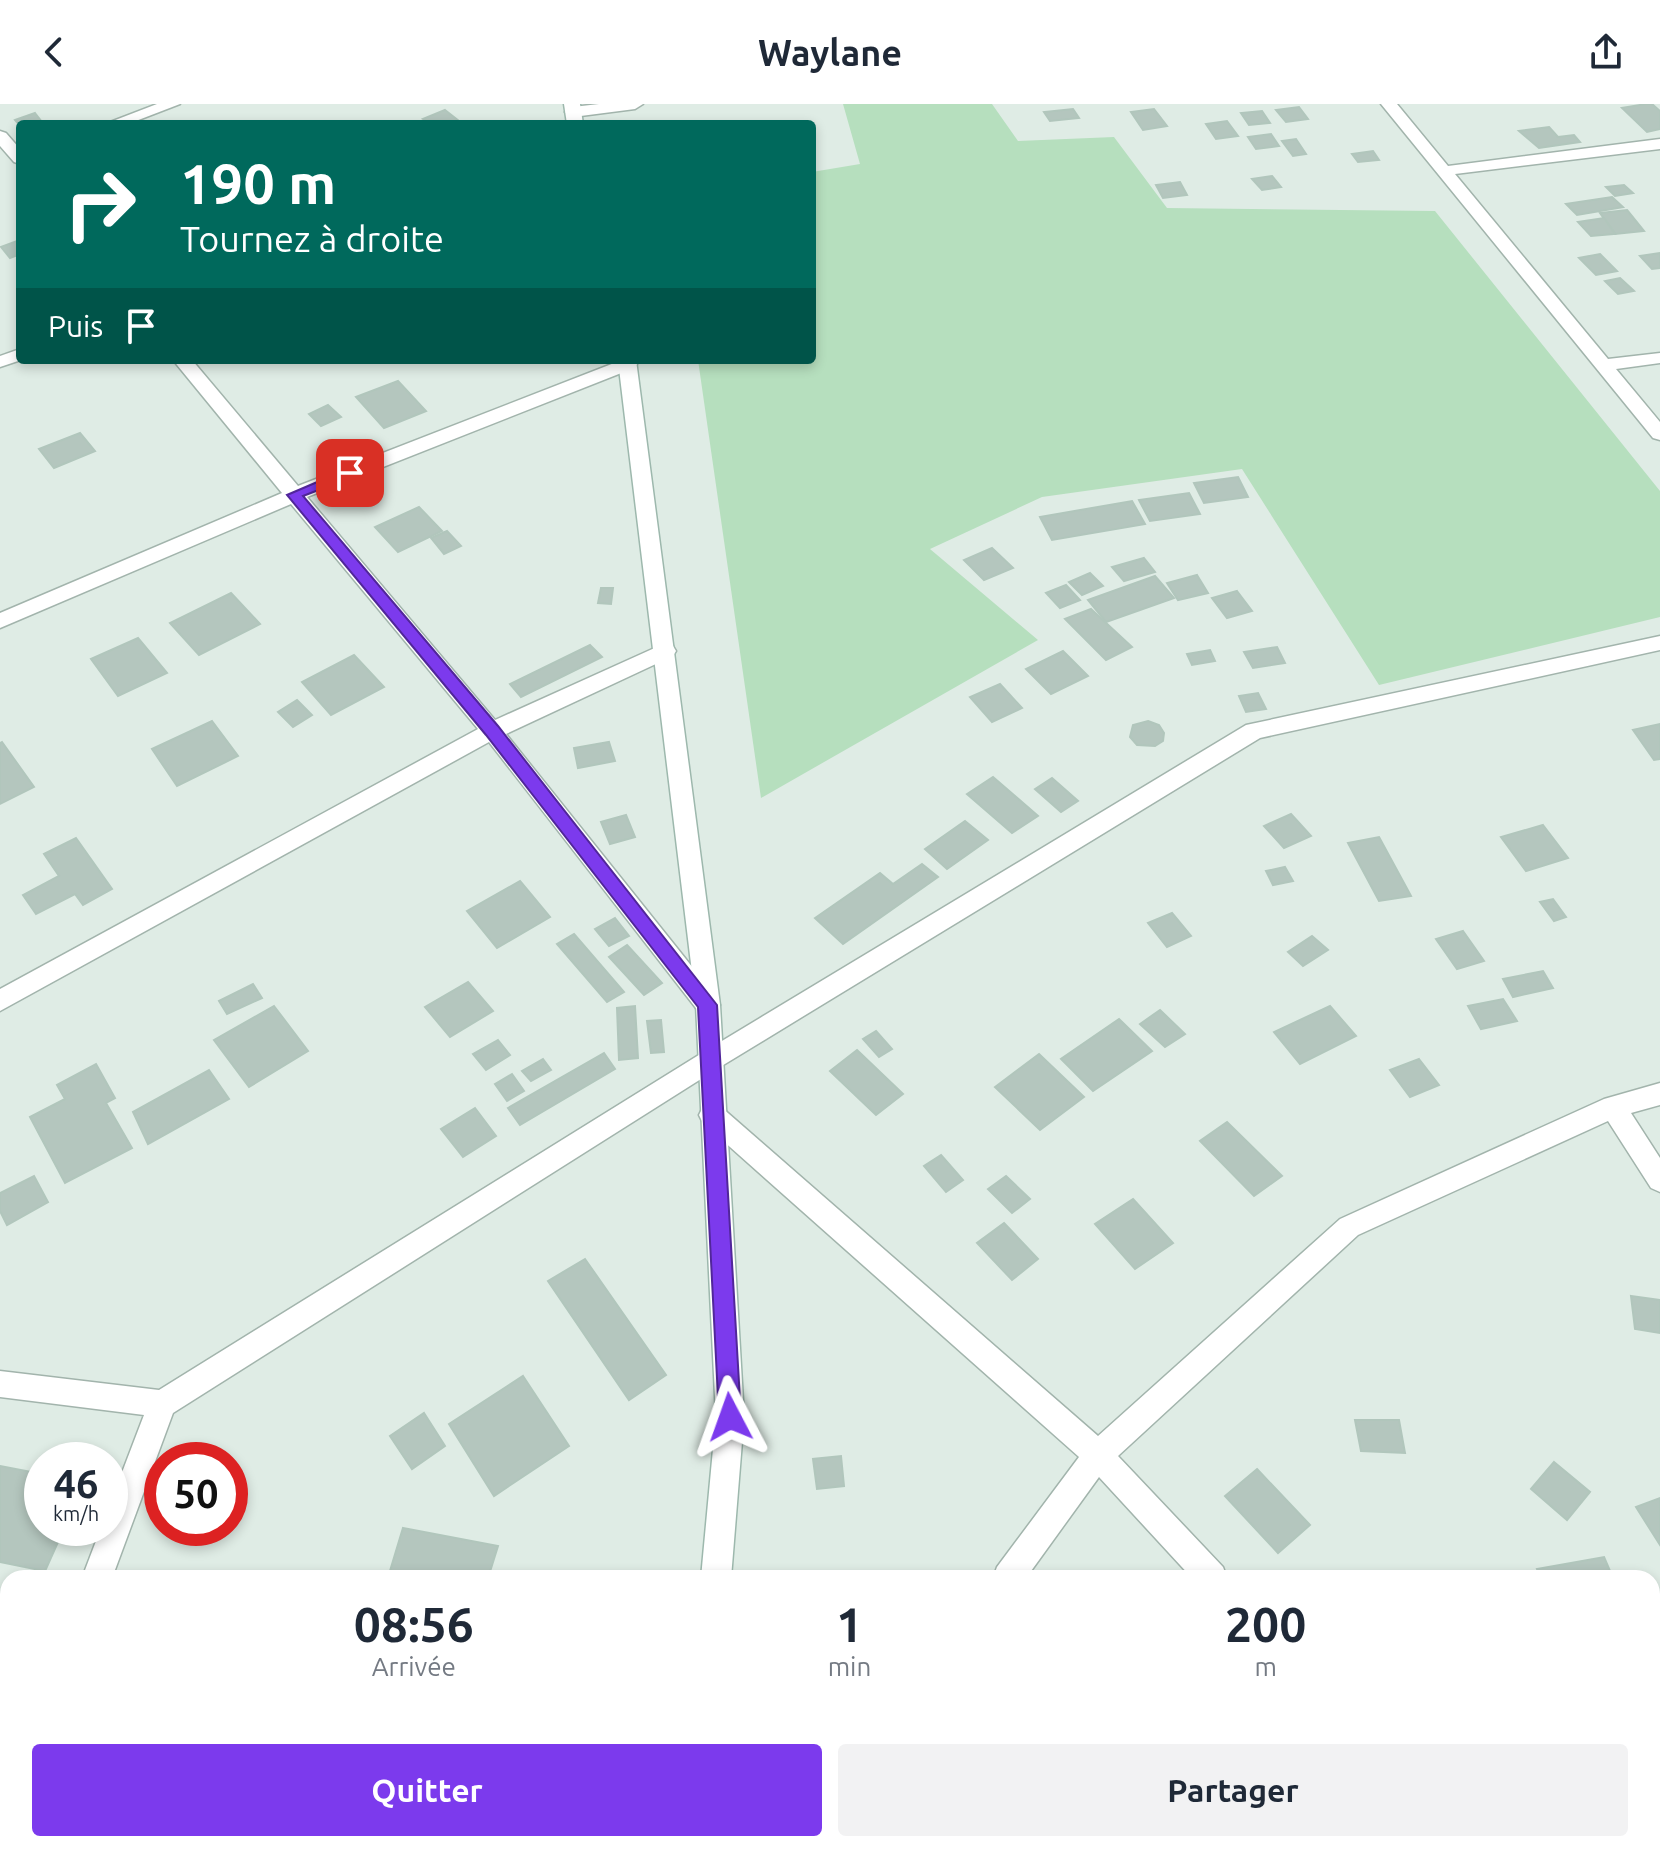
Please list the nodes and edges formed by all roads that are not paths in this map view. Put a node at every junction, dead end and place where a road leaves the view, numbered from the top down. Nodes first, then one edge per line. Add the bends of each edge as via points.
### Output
1 (172, 104) edge
2 (635, 104) edge
3 (1389, 104) edge
4 (574, 113) edge
5 (125, 120) edge
6 (0, 136) edge
7 (1660, 144) edge
8 (16, 154) edge
9 (1444, 171) junction
10 (1660, 358) edge
11 (185, 364) edge
12 (622, 364) edge
13 (627, 364) edge
14 (1603, 365) junction
15 (1660, 434) edge
16 (294, 495) junction
17 (0, 621) edge
18 (1660, 643) edge
19 (666, 651) junction
20 (492, 731) junction
21 (0, 1001) edge
22 (708, 1005) junction
23 (711, 1060) junction
24 (1660, 1094) edge
25 (1613, 1107) junction
26 (712, 1115) junction
27 (1660, 1180) edge
28 (0, 1384) edge
29 (162, 1404) junction
30 (1098, 1455) junction
31 (100, 1570) edge
32 (717, 1570) edge
33 (1014, 1570) edge
34 (1205, 1570) edge

1 - 5 street
2 - 4 street
3 - 9 street
6 - 8 street
7 - 9 street
9 - 14 street
10 - 14 street
11 - 16 street
12 - 16 street
13 - 19 street
14 - 15 street
16 - 17 street
16 - 20 street
18 - 23 street via 1254,731
19 - 20 street
19 - 22 street
20 - 21 street
20 - 22 street
22 - 23 street
23 - 26 street
23 - 29 street
24 - 25 street
25 - 27 street
25 - 30 street via 1349,1227
26 - 30 street
26 - 32 street via 730,1417
28 - 29 street
29 - 31 street
30 - 33 street
30 - 34 street

